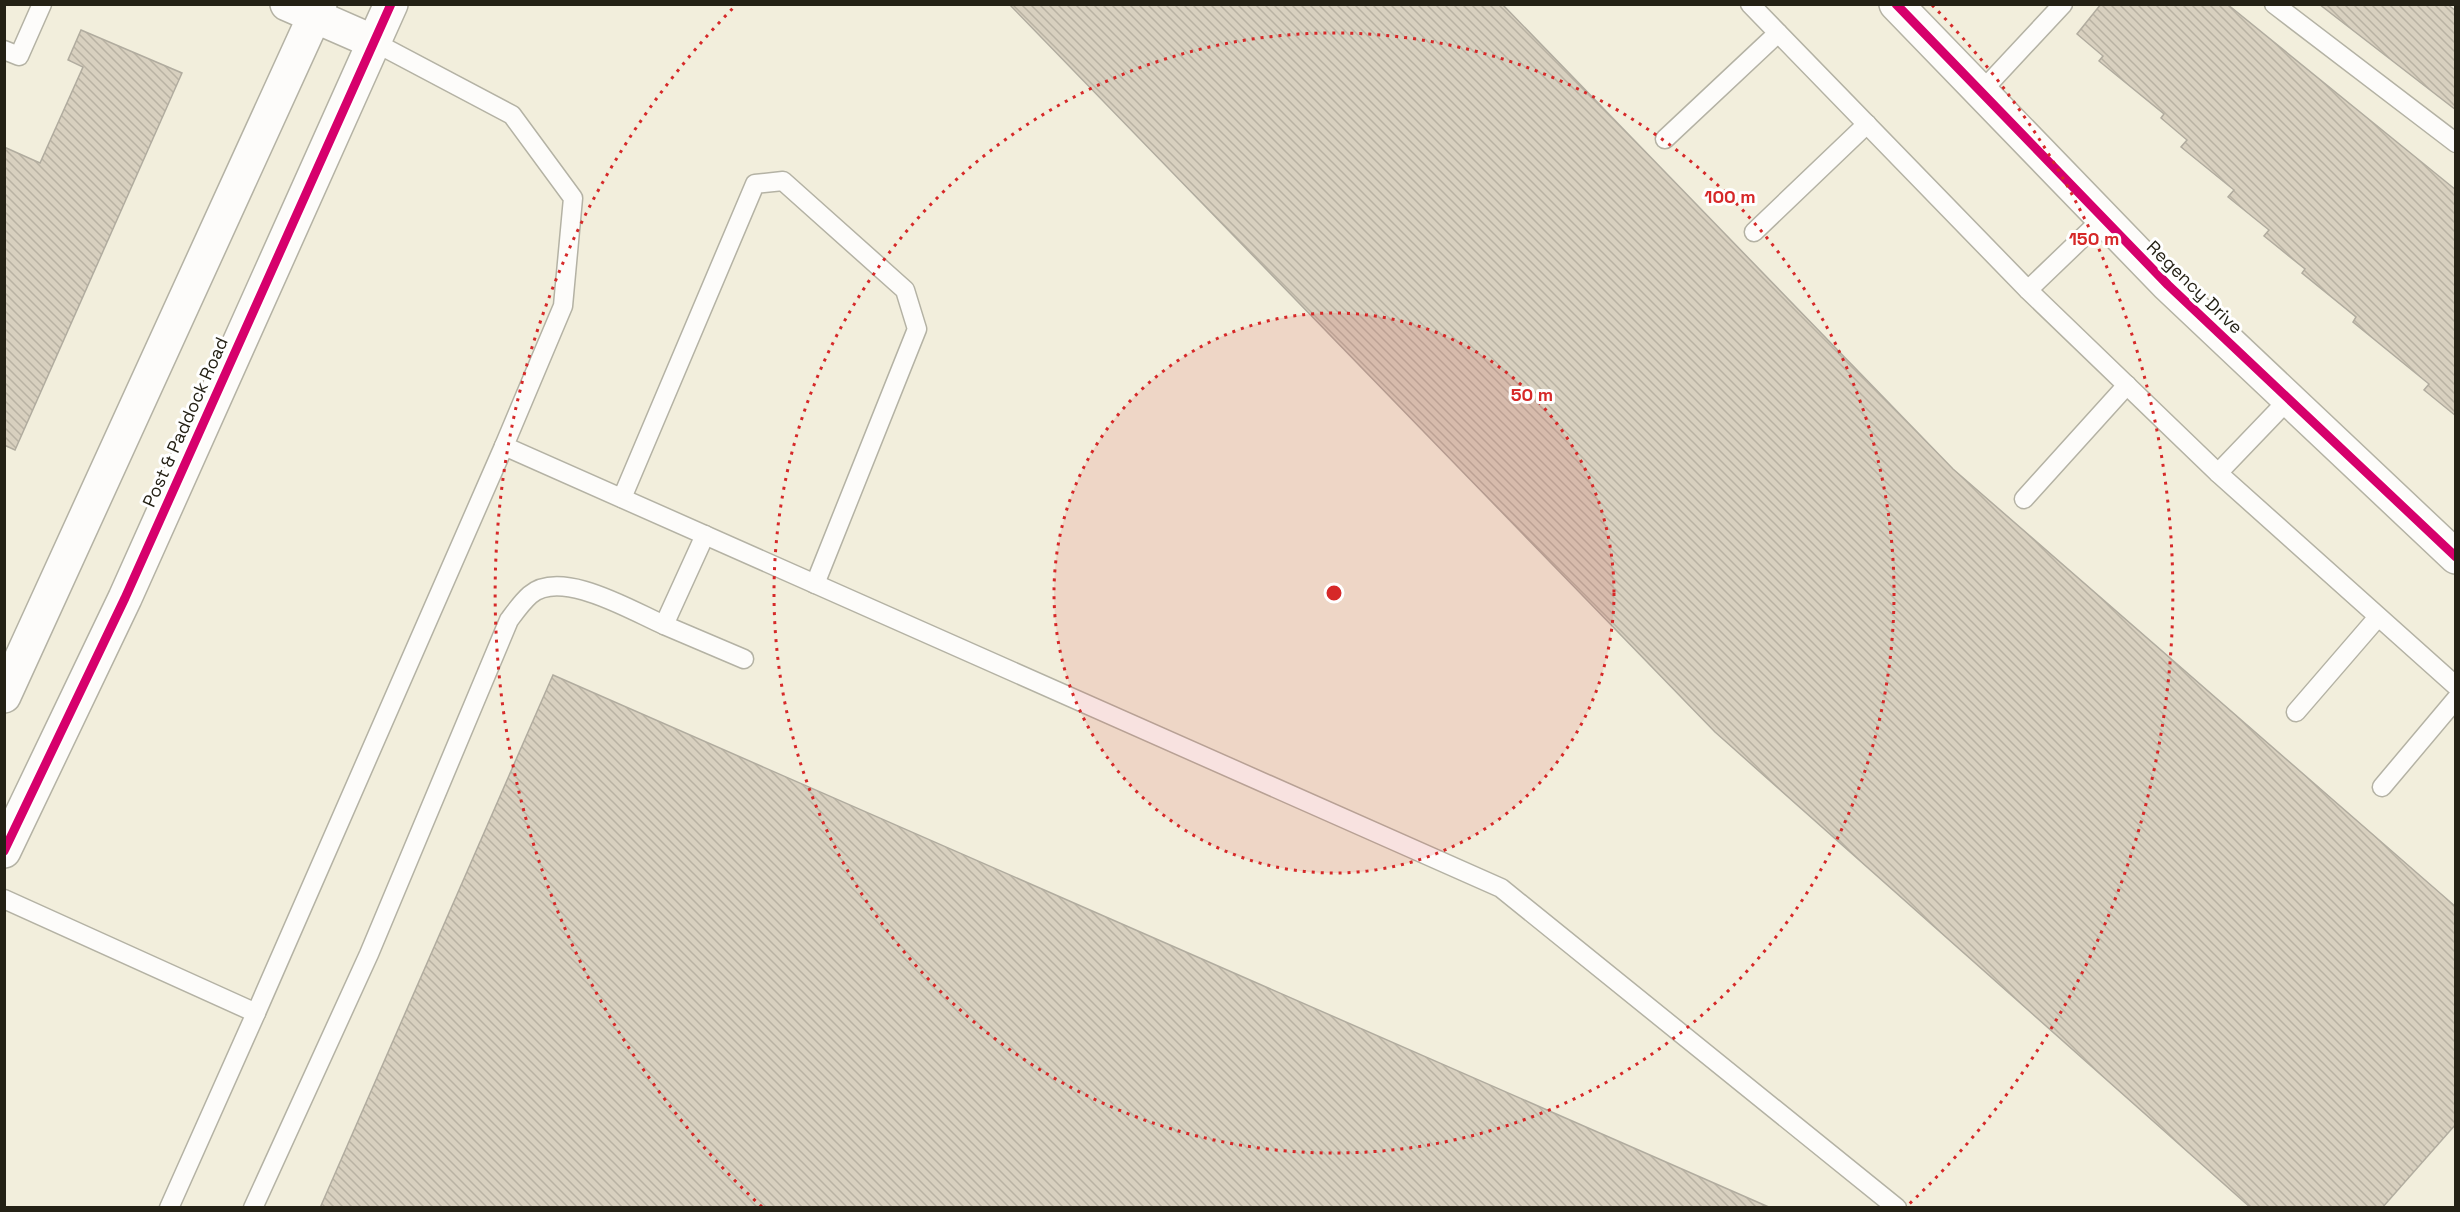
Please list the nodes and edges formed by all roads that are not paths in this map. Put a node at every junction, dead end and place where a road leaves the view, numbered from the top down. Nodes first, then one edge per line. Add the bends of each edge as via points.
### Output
1 (42, 4) edge
2 (391, 4) edge
3 (1750, 4) edge
4 (1896, 4) edge
5 (2063, 4) edge
6 (2274, 4) edge
7 (307, 9) edge
8 (1778, 33) junction
9 (374, 42) junction
10 (4, 50) edge
11 (1981, 92) junction
12 (1867, 124) junction
13 (1665, 139) dead end
14 (2456, 143) edge
15 (2103, 218) junction
16 (1754, 232) dead end
17 (2028, 290) junction
18 (2127, 385) junction
19 (2289, 399) junction
20 (504, 446) junction
21 (2218, 473) junction
22 (622, 498) junction
23 (2024, 499) dead end
24 (705, 535) junction
25 (2456, 556) edge
26 (814, 584) junction
27 (2378, 617) junction
28 (664, 625) junction
29 (744, 659) dead end
30 (2456, 687) edge
31 (4, 696) edge
32 (2456, 699) edge
33 (2296, 712) dead end
34 (2382, 787) dead end
35 (4, 851) edge
36 (4, 899) edge
37 (256, 1013) junction
38 (169, 1208) edge
39 (253, 1208) edge
40 (1897, 1208) edge

1 - 10 lane via 19,56
2 - 9 street, Post & Paddock Road
3 - 8 lane
4 - 11 street, Regency Drive
5 - 11 lane
6 - 14 lane
7 - 9 street
7 - 31 street
8 - 12 lane
8 - 13 lane
9 - 20 lane via 512,115 573,198 563,306
9 - 35 street, Post & Paddock Road via 124,598
11 - 15 street, Regency Drive
12 - 16 lane
12 - 17 lane
15 - 17 lane
15 - 19 street, Regency Drive
17 - 18 lane
18 - 21 lane
18 - 23 lane
19 - 21 lane
19 - 25 street, Regency Drive
20 - 22 lane
20 - 37 lane
21 - 27 lane
22 - 24 lane
22 - 26 lane via 755,184 783,181 905,290 917,330
24 - 26 lane
24 - 28 lane
26 - 40 lane via 1501,888
27 - 30 lane
27 - 33 lane
28 - 29 lane
28 - 39 lane via 580,588 551,586 531,594 509,620 369,954
32 - 34 lane
36 - 37 lane
37 - 38 lane

